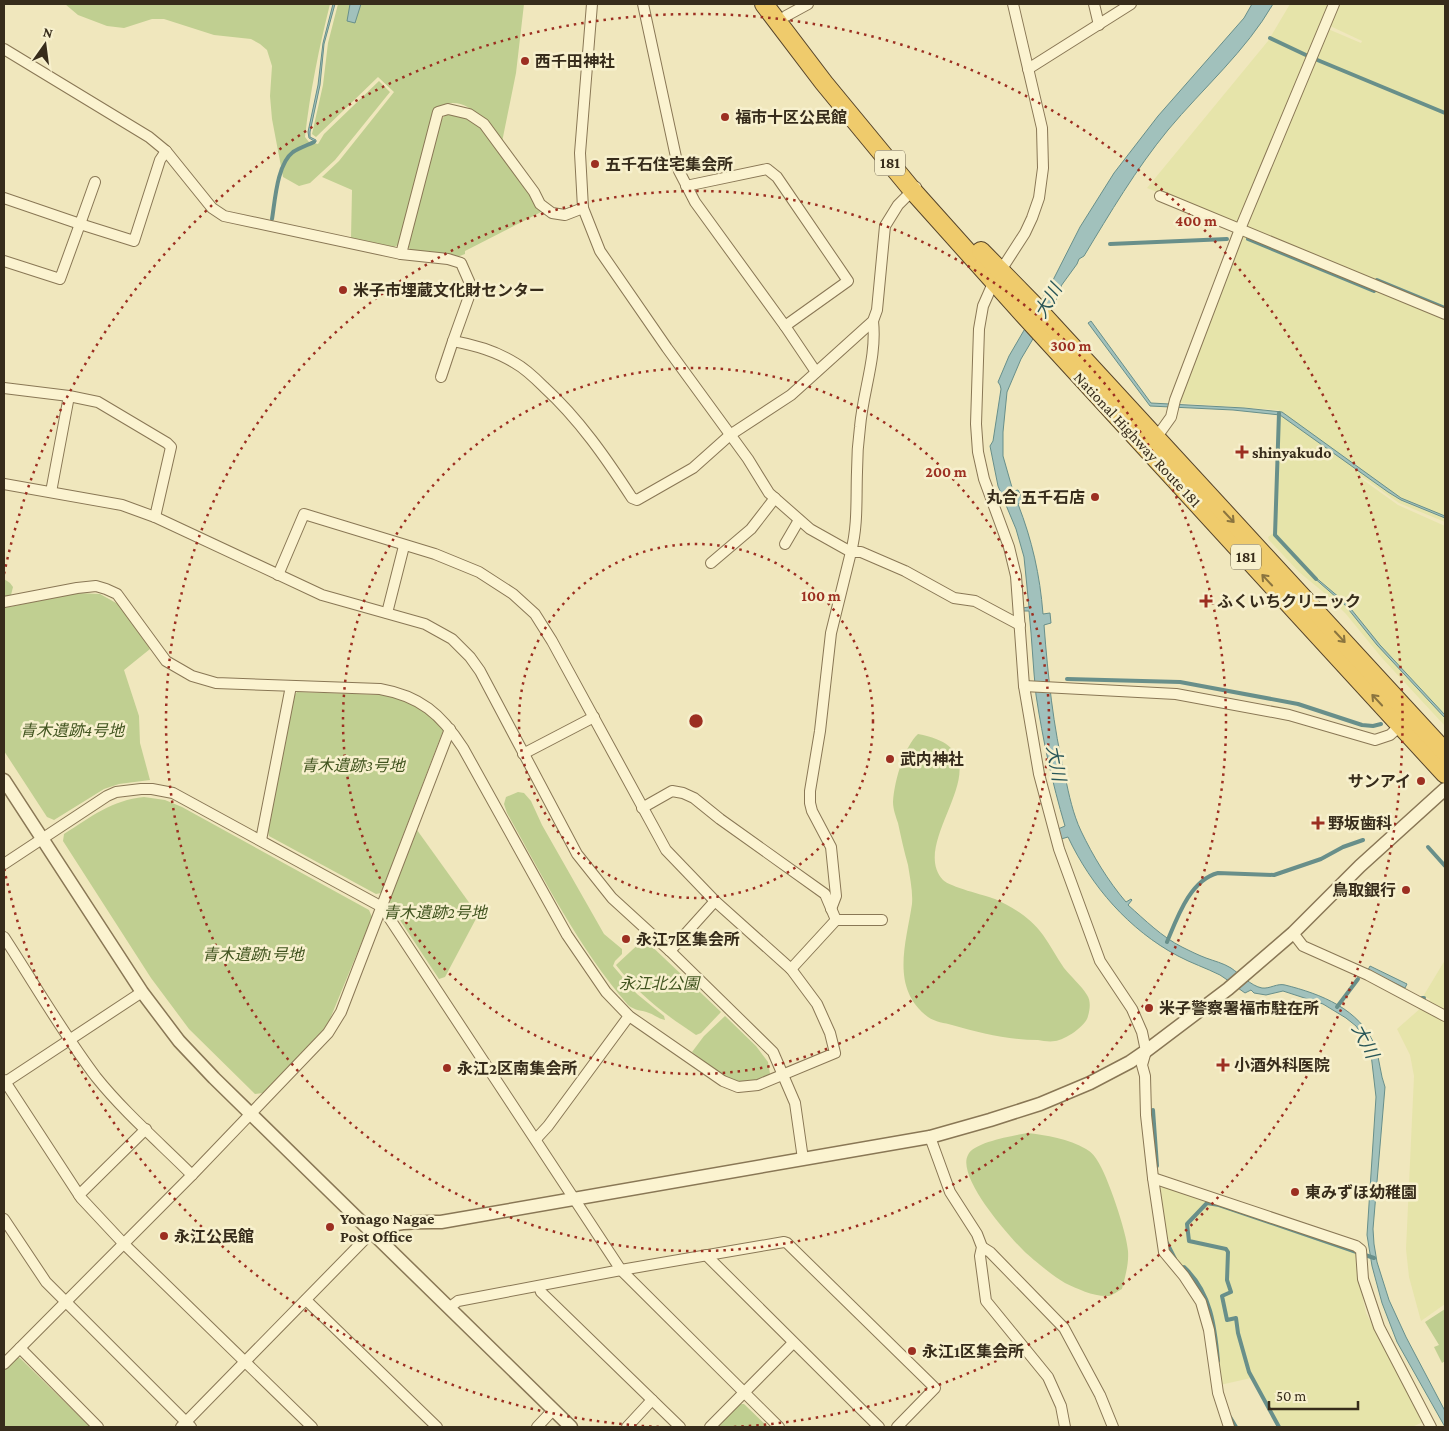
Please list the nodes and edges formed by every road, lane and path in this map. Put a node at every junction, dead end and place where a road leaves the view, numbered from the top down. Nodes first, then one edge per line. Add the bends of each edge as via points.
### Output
1 (592, 4) edge
2 (643, 4) edge
3 (764, 4) edge
4 (808, 4) edge
5 (1013, 4) edge
6 (1094, 4) edge
7 (1132, 4) edge
8 (1334, 4) edge
9 (782, 10) edge
10 (1099, 25) junction
11 (4, 49) edge
12 (1028, 69) junction
13 (166, 152) junction
14 (95, 182) dead end
15 (686, 186) junction
16 (915, 188) junction
17 (1160, 196) dead end
18 (4, 198) edge
19 (583, 208) junction
20 (80, 224) junction
21 (1240, 229) junction
22 (401, 254) junction
23 (4, 261) edge
24 (997, 276) junction
25 (1445, 314) edge
26 (873, 321) junction
27 (785, 326) junction
28 (1051, 334) junction
29 (454, 341) junction
30 (816, 372) junction
31 (441, 377) dead end
32 (4, 388) edge
33 (69, 396) junction
34 (730, 434) junction
35 (1156, 438) junction
36 (4, 484) edge
37 (51, 492) junction
38 (775, 498) junction
39 (155, 517) junction
40 (799, 520) junction
41 (785, 544) dead end
42 (404, 546) junction
43 (850, 552) junction
44 (711, 563) dead end
45 (278, 575) junction
46 (4, 602) edge
47 (387, 612) junction
48 (1020, 625) junction
49 (291, 686) junction
50 (1028, 686) junction
51 (594, 717) junction
52 (1400, 725) junction
53 (450, 728) junction
54 (1445, 752) edge
55 (523, 754) junction
56 (1445, 774) edge
57 (4, 780) edge
58 (1445, 789) edge
59 (642, 808) junction
60 (42, 839) junction
61 (261, 840) junction
62 (4, 864) edge
63 (716, 901) junction
64 (382, 907) junction
65 (831, 909) junction
66 (836, 920) junction
67 (882, 920) dead end
68 (1293, 933) junction
69 (4, 937) edge
70 (670, 951) junction
71 (791, 969) junction
72 (142, 992) junction
73 (629, 1016) junction
74 (1445, 1016) edge
75 (70, 1040) junction
76 (1146, 1051) junction
77 (784, 1075) junction
78 (4, 1082) edge
79 (251, 1113) junction
80 (146, 1129) junction
81 (930, 1137) junction
82 (536, 1139) junction
83 (803, 1159) junction
84 (192, 1176) junction
85 (1153, 1178) junction
86 (79, 1195) junction
87 (574, 1199) junction
88 (4, 1219) edge
89 (372, 1232) junction
90 (124, 1244) junction
91 (982, 1247) junction
92 (706, 1255) junction
93 (621, 1270) junction
94 (539, 1286) junction
95 (306, 1300) junction
96 (66, 1303) junction
97 (450, 1307) junction
98 (793, 1343) junction
99 (20, 1348) junction
100 (244, 1361) junction
101 (4, 1364) edge
102 (744, 1392) junction
103 (652, 1400) junction
104 (553, 1410) junction
105 (186, 1426) edge
106 (98, 1427) edge
107 (312, 1427) edge
108 (437, 1427) edge
109 (536, 1427) edge
110 (571, 1427) edge
111 (627, 1427) edge
112 (680, 1427) edge
113 (710, 1427) edge
114 (779, 1427) edge
115 (879, 1427) edge
116 (897, 1427) edge
117 (1065, 1427) edge
118 (1113, 1427) edge
119 (1229, 1427) edge
120 (1431, 1427) edge

1 - 19 street via 580,153
2 - 15 street via 679,171
3 - 16 highway, National Highway Route 181 / 181 via 824,82
4 - 9 street
5 - 12 street
6 - 10 street
7 - 10 street
8 - 21 street
9 - 16 highway, National Highway Route 181 / 181
10 - 12 street
11 - 13 street via 149,137
12 - 24 street via 1042,128 1042,184 1032,218
13 - 20 street via 160,160 134,241
13 - 22 street via 212,208 224,216
14 - 20 street
15 - 27 street
15 - 27 street via 767,169 777,177 848,281
16 - 24 highway, National Highway Route 181 / 181
16 - 26 street via 898,205 885,226 878,310
17 - 21 street
18 - 20 street
19 - 22 street via 565,215 552,213 540,204 484,124 468,114 448,109 438,112
19 - 34 street via 600,251
20 - 23 street via 60,279
21 - 25 street
21 - 35 street via 1171,417
22 - 29 street via 461,263 472,288
24 - 28 highway, National Highway Route 181 / 181
24 - 48 street via 983,306 978,329 976,424 984,479 1016,576
26 - 30 street
26 - 43 street via 875,337 860,425 857,517
27 - 30 street
28 - 35 highway, National Highway Route 181 / 181
52 -> 28 highway, National Highway Route 181 / 181
29 - 31 street
29 - 34 street via 491,351 528,372 592,438 635,500 692,468
30 - 34 street via 791,395
32 - 33 street
33 - 37 street
33 - 39 street via 98,402 167,442 170,447
34 - 38 street
35 -> 54 highway, National Highway Route 181 / 181
36 - 37 street
37 - 39 street via 122,505
38 - 40 street
38 - 44 street via 751,529
39 - 45 street
40 - 41 street
40 - 43 street
42 - 45 street via 304,514
42 - 47 street
42 - 51 street via 435,554 479,572 513,594 534,614 552,641
43 - 48 street via 861,552 896,567 954,598 975,602
43 - 65 street via 831,633 810,791 812,810 831,848 836,896
45 - 47 street via 322,595
46 - 49 street via 96,586 117,594 166,661 192,676 216,682
47 - 55 street via 434,628 452,639 470,657
48 - 50 street
49 - 53 street via 398,692 419,701
49 - 61 street
50 - 52 street via 1176,694 1290,714 1375,740 1390,735
50 - 76 street via 1039,774 1058,849 1100,961 1132,1009
51 - 55 street
51 - 59 street
52 - 56 highway, National Highway Route 181 / 181
53 - 64 street
53 - 73 street via 567,935 606,992
55 - 70 street via 577,854 612,898
57 - 60 street
58 - 68 street via 1360,866
59 - 63 street via 666,850
59 - 65 street via 672,791 694,798 825,894
60 - 61 street via 107,796 129,790 152,789 173,793
60 - 62 street
60 - 72 street
61 - 64 street
63 - 70 street
63 - 71 street
64 - 79 street via 341,1012 329,1032
64 - 82 street
65 - 66 street
66 - 67 street
66 - 71 street
68 - 74 street via 1303,946 1368,975
68 - 76 street via 1228,989
69 - 75 street
70 - 77 street via 773,1052
71 - 77 street via 817,1004 836,1053
72 - 75 street
72 - 79 street via 179,1041
73 - 77 street via 723,1081 738,1087 758,1085
73 - 82 street
75 - 78 street
75 - 80 street via 109,1092
76 - 81 street via 1090,1082 1040,1104
76 - 85 street via 1142,1065
77 - 83 street via 795,1103
78 - 86 street
79 - 84 street
79 - 89 street
80 - 84 street
80 - 86 street
81 - 83 street
81 - 91 street via 950,1192
82 - 87 street
83 - 87 street
84 - 90 street
85 - 119 street via 1164,1252 1201,1302 1210,1330 1218,1392
85 - 120 street via 1356,1246 1360,1250 1363,1279 1379,1327
86 - 90 street
87 - 89 street via 441,1222 386,1225
87 - 93 street
88 - 96 street via 46,1282
89 - 95 street
89 - 97 street
90 - 96 street
90 - 100 street
91 - 117 street via 980,1256 986,1301 1048,1377
91 - 118 street via 1064,1328 1100,1394
92 - 93 street
92 - 98 street
92 - 116 street via 779,1242 787,1244 935,1388
93 - 94 street
93 - 102 street
94 - 97 street via 458,1302
94 - 103 street via 541,1292
95 - 100 street
95 - 108 street
96 - 99 street
96 - 105 street
97 - 104 street
98 - 102 street
98 - 115 street
99 - 101 street
99 - 106 street
100 - 105 street
100 - 107 street
102 - 113 street
102 - 114 street
103 - 111 street
103 - 112 street
104 - 109 street
104 - 110 street

